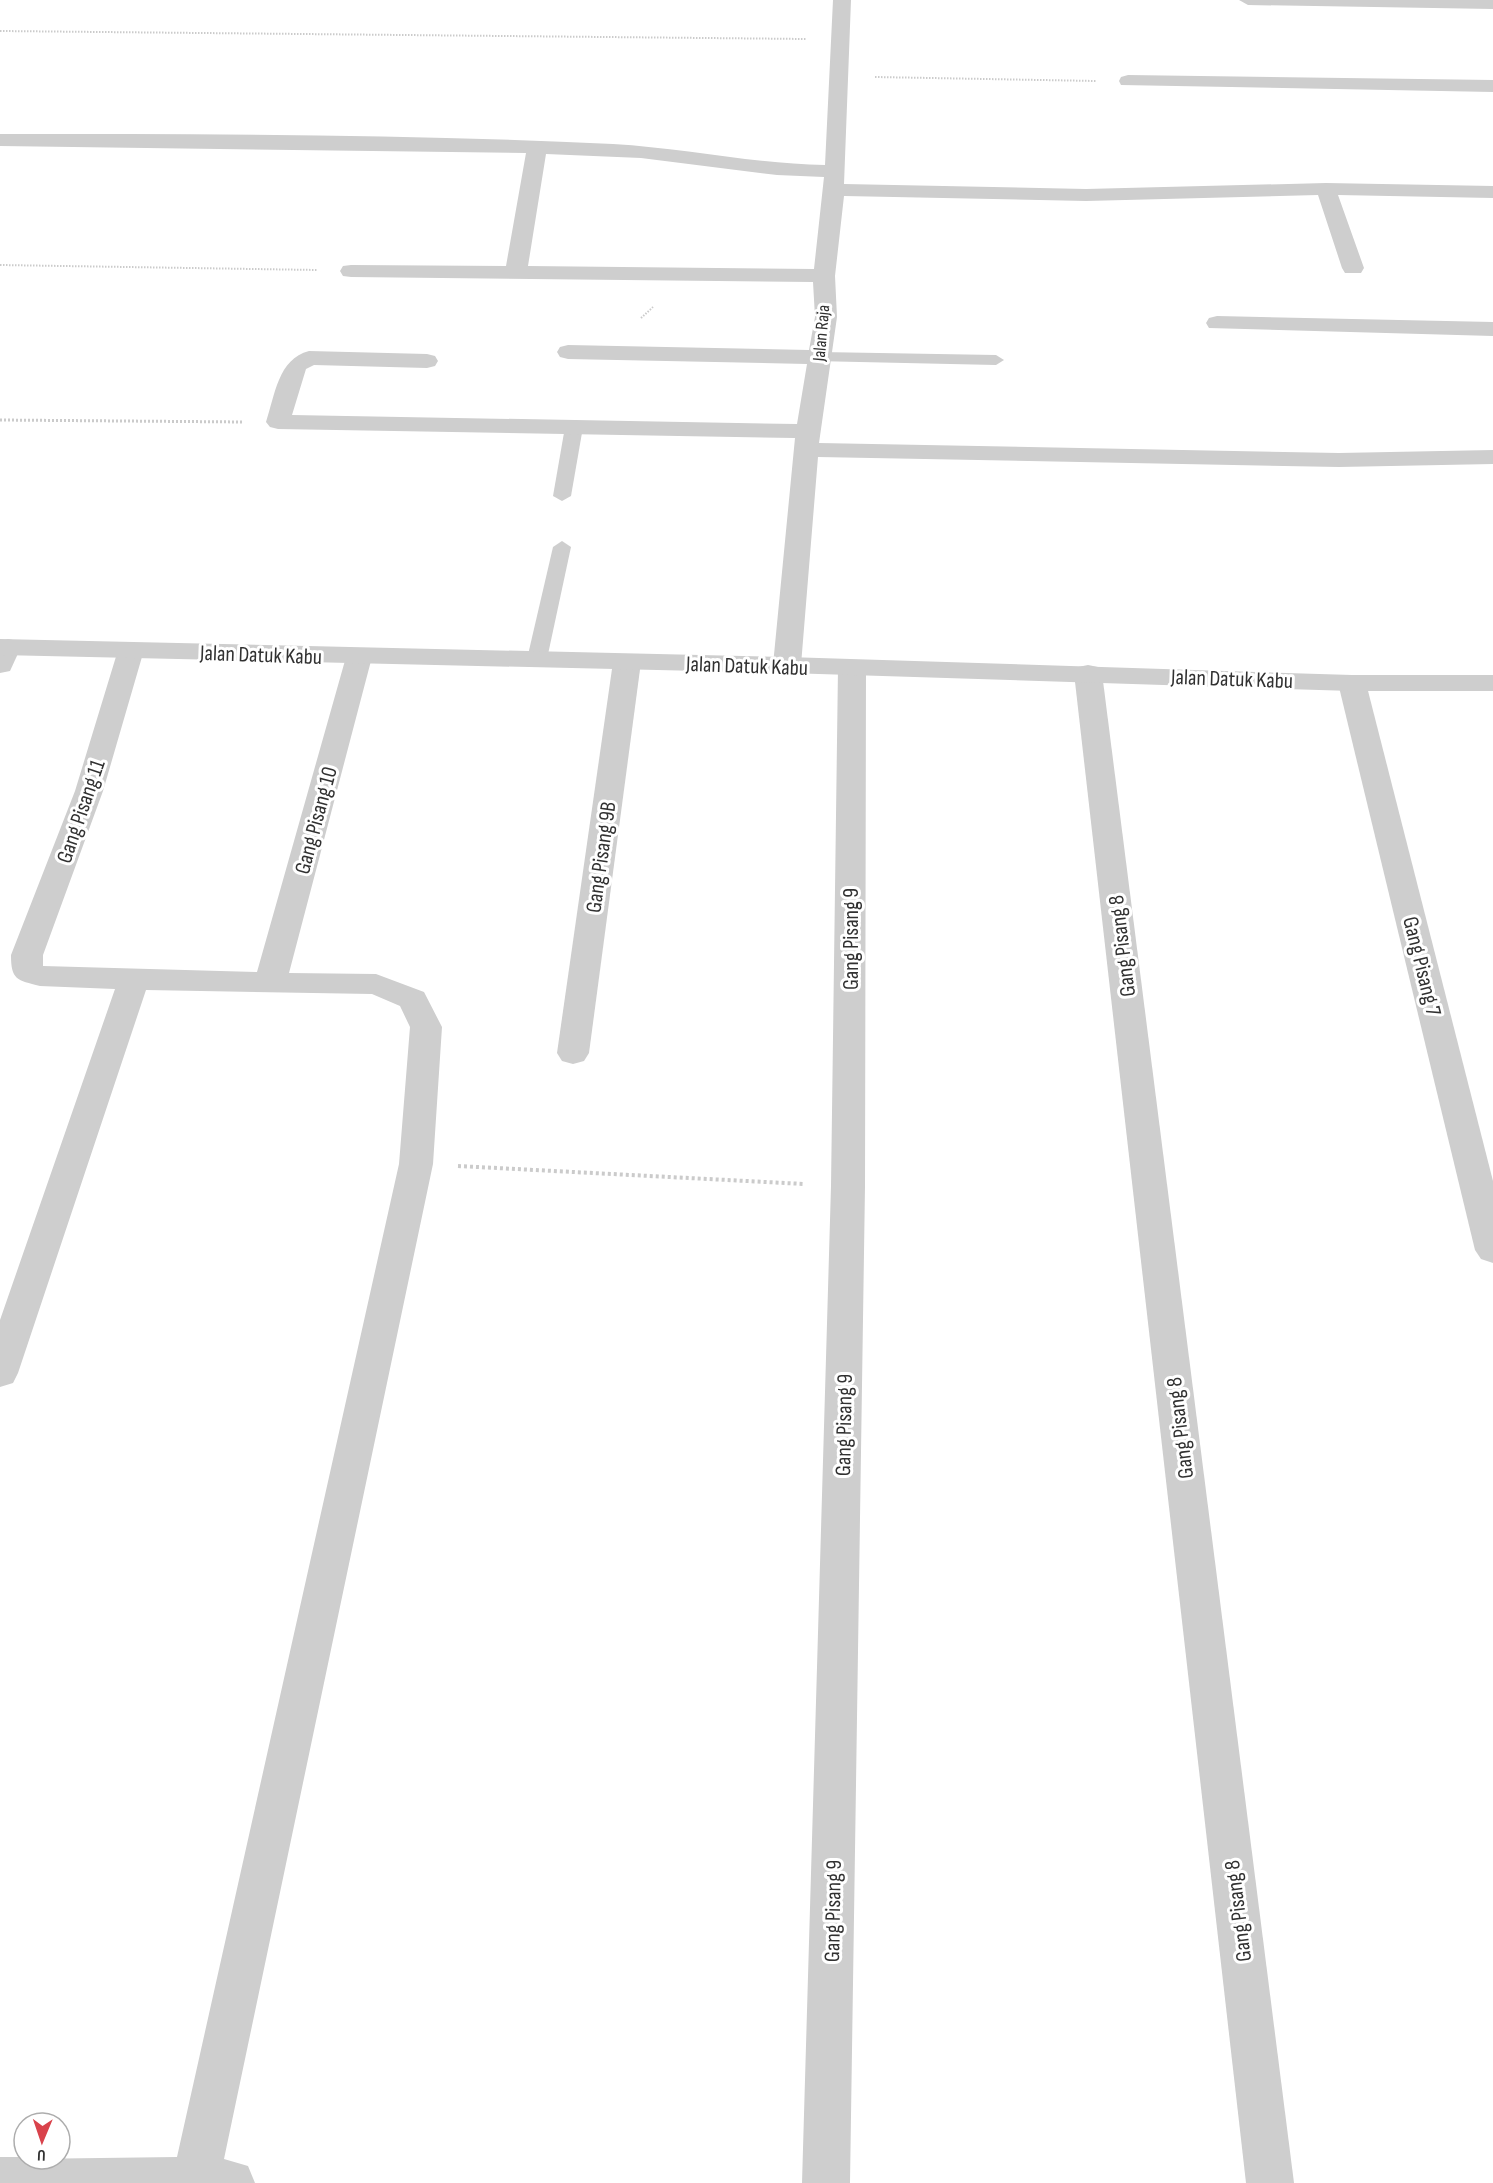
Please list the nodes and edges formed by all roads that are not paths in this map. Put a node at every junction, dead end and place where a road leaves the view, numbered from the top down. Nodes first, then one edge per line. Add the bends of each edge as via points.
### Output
1 (842, 0) edge
2 (1248, 0) edge
3 (1493, 3) edge
4 (1128, 81) road end
5 (1493, 86) edge
6 (0, 140) edge
7 (537, 148) junction
8 (834, 180) junction
9 (1326, 189) junction
10 (1493, 192) edge
11 (1353, 268) dead end
12 (351, 271) road end
13 (516, 272) junction
14 (824, 276) junction
15 (1217, 323) dead end
16 (1493, 329) edge
17 (568, 352) dead end
18 (820, 357) junction
19 (996, 360) dead end
20 (427, 361) dead end
21 (574, 427) junction
22 (807, 440) junction
23 (1493, 457) edge
24 (562, 496) dead end
25 (562, 547) dead end
26 (131, 650) junction
27 (3, 653) edge
28 (359, 657) junction
29 (537, 659) junction
30 (627, 662) junction
31 (787, 665) junction
32 (852, 668) junction
33 (1088, 673) junction
34 (1352, 682) junction
35 (1493, 683) edge
36 (134, 980) junction
37 (270, 982) junction
38 (573, 1053) dead end
39 (1493, 1250) edge
40 (0, 1373) edge
41 (16, 2181) edge
42 (214, 2182) edge
43 (826, 2183) edge
44 (1270, 2183) edge

1 - 8 street, Jalan Raja
2 - 3 street
4 - 5 street
6 - 7 street
7 - 8 street via 657,152
7 - 13 street
8 - 9 street via 1086,195
8 - 14 street, Jalan Raja
9 - 10 street
9 - 11 street
12 - 13 street
13 - 14 street
14 - 18 street, Jalan Raja via 826,317
15 - 16 street
17 - 18 street
18 - 19 lane
18 - 22 street, Jalan Raja
20 - 21 street via 301,361 278,422
21 - 22 street
21 - 24 lane
22 - 23 street via 1339,460
22 - 31 street, Jalan Raja
25 - 29 lane
26 - 27 street, Jalan Datuk Kabu
26 - 28 street, Jalan Datuk Kabu
26 - 36 street, Gang Pisang 11 via 89,791 27,955 27,971 40,976
28 - 29 street, Jalan Datuk Kabu
28 - 37 street, Gang Pisang 10
29 - 30 street, Jalan Datuk Kabu
30 - 31 street, Jalan Datuk Kabu
30 - 38 street, Gang Pisang 9B
31 - 32 street, Jalan Datuk Kabu
32 - 33 street, Jalan Datuk Kabu
32 - 43 street, Gang Pisang 9 via 848,1186
33 - 34 street, Jalan Datuk Kabu
33 - 44 street, Gang Pisang 8
34 - 35 street, Jalan Datuk Kabu
34 - 39 street, Gang Pisang 7
36 - 37 street
36 - 40 street
37 - 42 street via 376,984 413,999 426,1027 416,1164
41 - 42 street

